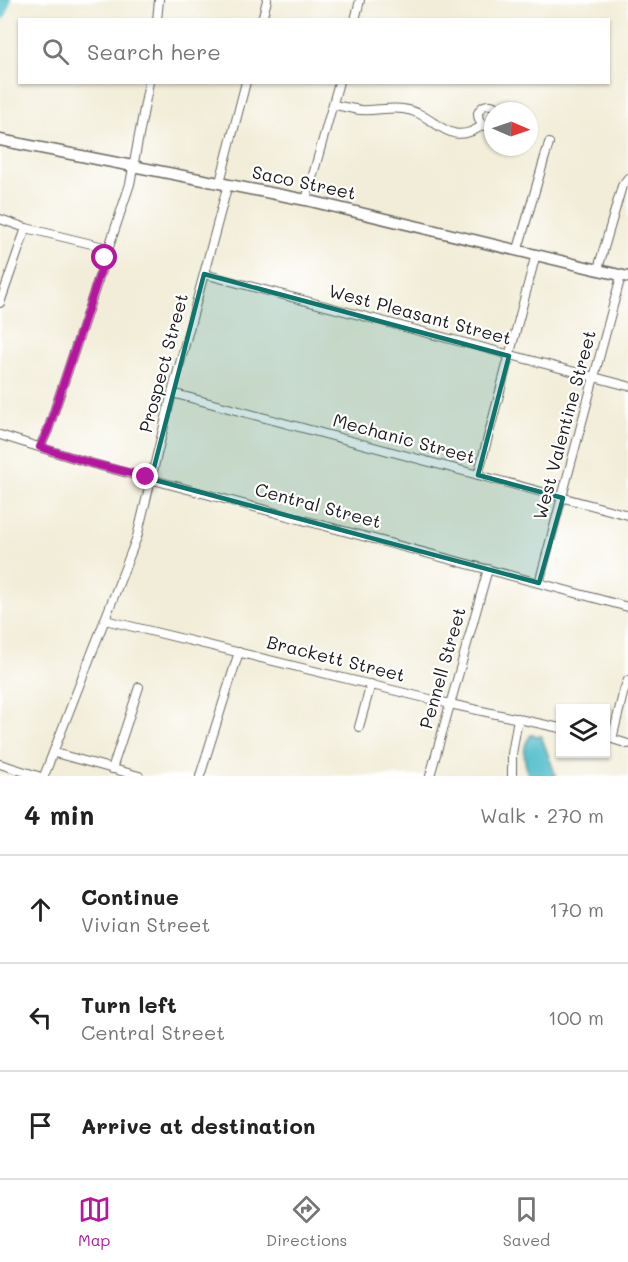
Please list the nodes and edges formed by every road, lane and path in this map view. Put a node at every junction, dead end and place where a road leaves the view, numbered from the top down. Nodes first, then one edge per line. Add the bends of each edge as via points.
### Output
1 (159, 0) edge
2 (267, 0) edge
3 (360, 0) edge
4 (157, 18) edge
5 (262, 18) edge
6 (356, 18) edge
7 (149, 84) edge
8 (246, 84) edge
9 (338, 84) edge
10 (333, 105) junction
11 (484, 106) edge
12 (483, 125) joint
13 (0, 140) edge
14 (549, 143) dead end
15 (134, 165) junction
16 (628, 178) edge
17 (224, 183) junction
18 (306, 200) junction
19 (0, 219) edge
20 (26, 228) junction
21 (108, 248) junction
22 (518, 249) junction
23 (536, 254) junction
24 (598, 269) junction
25 (204, 274) junction
26 (625, 277) edge
27 (0, 303) edge
28 (509, 356) junction
29 (594, 378) junction
30 (628, 387) edge
31 (172, 393) junction
32 (0, 435) edge
33 (40, 447) junction
34 (478, 475) junction
35 (151, 478) junction
36 (562, 498) junction
37 (628, 515) edge
38 (488, 569) junction
39 (539, 583) junction
40 (628, 607) edge
41 (105, 620) junction
42 (239, 652) junction
43 (628, 680) edge
44 (371, 684) junction
45 (139, 687) dead end
46 (450, 704) junction
47 (518, 718) junction
48 (359, 727) dead end
49 (556, 727) edge
50 (610, 735) edge
51 (610, 738) edge
52 (628, 744) edge
53 (55, 753) junction
54 (0, 764) edge
55 (109, 771) edge
56 (38, 776) edge
57 (44, 776) edge
58 (139, 776) edge
59 (200, 776) edge
60 (430, 776) edge
61 (512, 776) edge

1 - 4 street
2 - 5 street
3 - 6 street
7 - 15 street
8 - 17 street, Prospect Street
9 - 10 street
10 - 12 street via 416,112 453,134 465,134
10 - 18 street
11 - 12 street via 478,113
13 - 15 main road, Saco Street
14 - 22 street
15 - 17 main road, Saco Street
15 - 21 street
16 - 24 street via 622,186
17 - 18 main road, Saco Street
17 - 25 street, Prospect Street
18 - 22 main road, Saco Street
19 - 20 street
20 - 21 street
20 - 27 street
21 - 33 street
22 - 23 main road, Saco Street
23 - 24 main road, Saco Street
23 - 28 street
24 - 26 main road, Saco Street
25 - 28 street, West Pleasant Street
25 - 31 street, Prospect Street
26 - 29 street, West Valentine Street
28 - 29 street, West Pleasant Street
28 - 34 street
29 - 30 street, West Pleasant Street
29 - 36 street, West Valentine Street
31 - 34 street, Mechanic Street
31 - 35 street, Prospect Street
32 - 33 street, Central Street
33 - 35 street, Central Street
34 - 36 street, Mechanic Street
35 - 38 street, Central Street
35 - 41 street, Prospect Street via 136,537
36 - 37 street, Mechanic Street
36 - 39 street, West Valentine Street
38 - 39 street, Central Street
38 - 46 street, Pennell Street
39 - 40 street, Central Street
41 - 42 street, Brackett Street
41 - 53 street, Prospect Street
42 - 44 street, Brackett Street
42 - 59 street
43 - 50 street
44 - 46 street, Brackett Street
44 - 48 street
45 - 55 street
46 - 47 street, Brackett Street
46 - 60 street, Pennell Street
47 - 49 street, Brackett Street
47 - 61 street
51 - 52 street
53 - 55 street
53 - 57 street, Prospect Street
54 - 56 street
55 - 58 street

